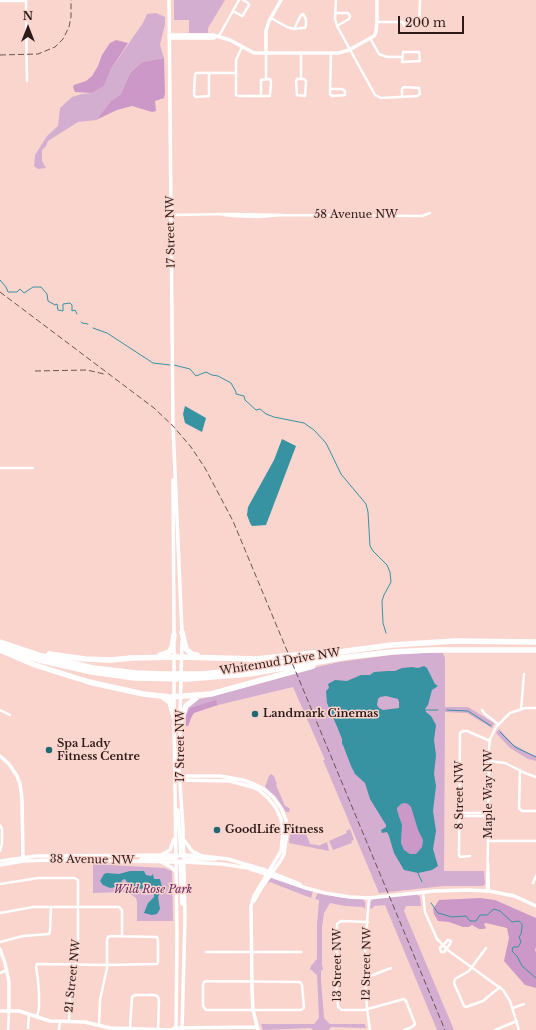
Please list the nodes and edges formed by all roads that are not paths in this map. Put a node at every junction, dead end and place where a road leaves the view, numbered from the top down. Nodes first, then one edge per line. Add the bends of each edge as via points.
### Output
1 (169, 0) edge
2 (239, 0) edge
3 (243, 0) edge
4 (281, 0) edge
5 (336, 0) edge
6 (377, 0) edge
7 (420, 0) edge
8 (0, 1) edge
9 (26, 1) edge
10 (233, 11) junction
11 (335, 13) junction
12 (271, 18) junction
13 (377, 22) junction
14 (337, 26) junction
15 (294, 29) junction
16 (169, 36) junction
17 (218, 36) junction
18 (370, 38) junction
19 (242, 47) junction
20 (349, 50) junction
21 (266, 53) junction
22 (331, 53) junction
23 (301, 54) junction
24 (402, 57) junction
25 (209, 73) junction
26 (236, 73) junction
27 (266, 79) junction
28 (301, 79) junction
29 (27, 80) dead end
30 (330, 89) junction
31 (261, 96) junction
32 (402, 96) junction
33 (430, 213) dead end
34 (171, 215) junction
35 (174, 463) junction
36 (0, 468) edge
37 (33, 468) dead end
38 (182, 632) junction
39 (174, 635) junction
40 (536, 640) edge
41 (0, 642) edge
42 (7, 645) junction
43 (0, 647) edge
44 (0, 650) edge
45 (452, 650) junction
46 (536, 650) edge
47 (536, 654) edge
48 (178, 657) junction
49 (210, 657) junction
50 (128, 658) junction
51 (295, 663) junction
52 (288, 664) junction
53 (524, 674) dead end
54 (162, 677) junction
55 (158, 696) junction
56 (198, 696) junction
57 (181, 697) junction
58 (174, 698) junction
59 (536, 708) edge
60 (521, 709) junction
61 (0, 710) edge
62 (482, 710) dead end
63 (10, 715) dead end
64 (174, 717) junction
65 (180, 723) junction
66 (498, 724) junction
67 (490, 741) junction
68 (0, 756) edge
69 (489, 760) junction
70 (520, 770) junction
71 (177, 777) junction
72 (536, 777) edge
73 (175, 793) junction
74 (536, 811) edge
75 (460, 814) junction
76 (488, 814) junction
77 (0, 826) edge
78 (176, 831) junction
79 (184, 839) junction
80 (488, 841) junction
81 (536, 841) edge
82 (0, 851) edge
83 (158, 855) junction
84 (202, 856) junction
85 (470, 856) dead end
86 (23, 859) junction
87 (180, 859) junction
88 (120, 860) junction
89 (0, 861) edge
90 (235, 861) junction
91 (160, 862) junction
92 (0, 865) edge
93 (176, 872) junction
94 (270, 874) junction
95 (536, 876) edge
96 (533, 883) dead end
97 (0, 884) edge
98 (488, 890) junction
99 (422, 892) junction
100 (369, 898) junction
101 (536, 906) edge
102 (50, 907) junction
103 (78, 907) junction
104 (0, 913) edge
105 (368, 922) junction
106 (122, 936) junction
107 (0, 942) edge
108 (442, 945) junction
109 (486, 948) dead end
110 (0, 949) edge
111 (446, 949) junction
112 (206, 952) dead end
113 (301, 952) dead end
114 (251, 953) junction
115 (77, 964) junction
116 (107, 965) junction
117 (392, 968) dead end
118 (472, 968) junction
119 (7, 970) junction
120 (0, 973) edge
121 (365, 976) junction
122 (252, 981) junction
123 (500, 987) junction
124 (524, 1004) dead end
125 (513, 1008) junction
126 (367, 1009) junction
127 (0, 1010) edge
128 (9, 1010) junction
129 (254, 1010) junction
130 (29, 1013) junction
131 (37, 1016) junction
132 (517, 1021) junction
133 (60, 1022) junction
134 (69, 1022) junction
135 (99, 1026) junction
136 (28, 1028) dead end
137 (60, 1028) dead end
138 (113, 1029) edge
139 (130, 1029) junction
140 (158, 1029) junction
141 (176, 1029) edge
142 (182, 1029) edge
143 (258, 1029) edge
144 (8, 1030) edge
145 (370, 1030) edge
146 (404, 1030) edge
147 (495, 1030) edge
148 (519, 1030) edge

1 - 16 main road, 17 Street NW
2 - 10 street
3 - 10 street via 249,4 243,15
4 - 12 main road
5 - 11 street
6 - 13 main road
7 - 13 street via 419,22
8 - 9 street
9 - 29 street
10 - 17 street
11 - 14 street
11 - 14 street via 348,13 350,16
12 - 15 street via 287,28
12 - 21 main road via 266,31
13 - 18 main road via 376,32
14 - 20 street
15 - 15 street via 305,28 306,19 303,14
16 - 17 main road
16 - 34 main road, 17 Street NW
17 - 19 main road
18 - 20 main road
18 - 24 street via 379,54
19 - 21 main road via 254,53
19 - 26 street via 236,59
20 - 22 main road via 338,54
20 - 32 street via 375,95 381,98
21 - 23 main road
21 - 27 street
22 - 23 main road
22 - 30 street
23 - 28 street
24 - 24 street via 402,62 420,60 420,54 417,52 403,52
25 - 25 street via 195,73 196,97 209,96
25 - 26 street
26 - 31 street via 237,96
27 - 31 street via 261,80
27 - 31 street via 271,82 271,95
28 - 28 street via 296,81 297,96 306,95 306,80
30 - 30 street via 332,96 345,95 342,89
32 - 32 street via 419,96 419,88 404,88
33 - 34 street, 58 Avenue NW via 422,216
34 - 35 main road, 17 Street NW
35 - 38 main road, 17 Street NW
35 - 39 main road, 17 Street NW
36 - 37 street
38 - 48 main road, 17 Street NW via 182,653
38 - 49 highway via 191,653
39 - 48 main road, 17 Street NW
39 - 50 highway via 172,647 167,653
40 - 51 highway via 443,642 341,649
41 - 42 highway, Whitemud Drive NW
42 - 50 highway via 76,658
42 - 54 highway, Whitemud Drive NW via 93,668
43 - 54 highway, Whitemud Drive NW via 77,669 113,675
44 - 55 highway via 35,665 89,682
45 - 46 highway
45 - 47 highway
45 - 51 highway via 402,651
48 - 49 highway
48 - 50 highway
48 - 57 main road, 17 Street NW
48 - 58 main road, 17 Street NW
49 - 52 highway
51 - 52 highway
51 - 52 highway, Whitemud Drive NW
52 - 54 highway, Whitemud Drive NW via 227,676
52 - 56 highway via 220,692
53 - 60 street
55 - 58 highway
55 - 64 highway via 169,701
56 - 57 highway
56 - 65 highway via 187,704
57 - 58 highway
57 - 65 main road, 17 Street NW
58 - 64 main road, 17 Street NW
59 - 60 street, Maple Way NW
60 - 66 street, Maple Way NW via 510,713
61 - 63 street
62 - 66 street
64 - 71 main road, 17 Street NW
65 - 71 main road, 17 Street NW
66 - 67 street, Maple Way NW
67 - 69 street, Maple Way NW
67 - 75 street, 8 Street NW via 467,731 460,732
68 - 86 main road via 14,771 20,784
69 - 70 street via 502,762
69 - 76 street, Maple Way NW
70 - 72 street
70 - 74 street via 520,810
71 - 73 main road, 17 Street NW
71 - 79 main road, 17 Street NW
71 - 94 main road via 237,778 261,787 273,797 283,813 287,832 284,854
73 - 78 main road, 17 Street NW
73 - 87 main road via 181,840
75 - 76 street
75 - 85 street, 8 Street NW via 460,857
76 - 80 street, Maple Way NW
77 - 82 street
78 - 83 main road via 172,847
78 - 87 main road, 17 Street NW
79 - 84 main road via 192,851
79 - 87 main road, 17 Street NW
80 - 81 street
80 - 98 street, Maple Way NW
83 - 86 main road, 38 Avenue NW
83 - 87 main road, 38 Avenue NW
84 - 87 main road
84 - 90 main road
86 - 88 main road, 38 Avenue NW
86 - 89 main road, 38 Avenue NW
86 - 92 main road, 38 Avenue NW
87 - 88 main road
87 - 90 main road
87 - 91 main road, 38 Avenue NW
87 - 93 main road, 17 Street NW
87 - 94 main road via 248,868
87 - 142 main road via 185,912
88 - 91 main road, 38 Avenue NW
90 - 94 main road
91 - 93 main road
93 - 141 main road, 17 Street NW
94 - 100 main road via 316,891
94 - 114 main road via 254,896 251,906
95 - 96 street
97 - 103 street, 21 Street NW via 32,879 76,878 79,881
98 - 99 main road
98 - 101 main road via 514,896
99 - 100 main road
99 - 108 street via 426,914
100 - 105 street, 12 Street NW
102 - 103 street
102 - 104 street via 24,908
102 - 107 street via 49,934 23,936
103 - 106 street via 120,908
103 - 115 street, 21 Street NW
105 - 121 street, 12 Street NW
105 - 126 street, 13 Street NW via 339,922 336,929 339,1009
106 - 116 street via 108,937
106 - 116 street via 157,937 158,964
108 - 111 street
108 - 111 street via 440,951
108 - 111 street via 447,940 450,941
109 - 118 street
110 - 119 main road
111 - 118 street
112 - 114 street
113 - 114 street
114 - 122 main road
115 - 116 street
115 - 131 street via 36,965 39,987
115 - 134 street, 21 Street NW via 70,995
116 - 135 street via 100,1000
117 - 121 street
118 - 123 street
118 - 123 street via 454,980 464,1006 483,1000
119 - 120 street
119 - 128 main road
121 - 126 street, 12 Street NW
122 - 129 main road
122 - 129 street via 204,982 203,1006 204,1009
122 - 129 street via 301,982 304,1007
123 - 125 street
124 - 125 street
125 - 132 street
126 - 145 street, 12 Street NW
126 - 146 street via 403,999 415,1025
127 - 128 main road
128 - 130 main road
128 - 144 street
129 - 143 main road
130 - 131 main road
130 - 136 street
131 - 133 main road
132 - 147 street
132 - 148 street
133 - 134 main road
133 - 137 street
134 - 135 main road
135 - 138 main road
138 - 139 main road
139 - 140 main road
139 - 140 street via 131,1002 132,997 136,995 158,997
140 - 141 main road
141 - 142 main road
142 - 143 main road

